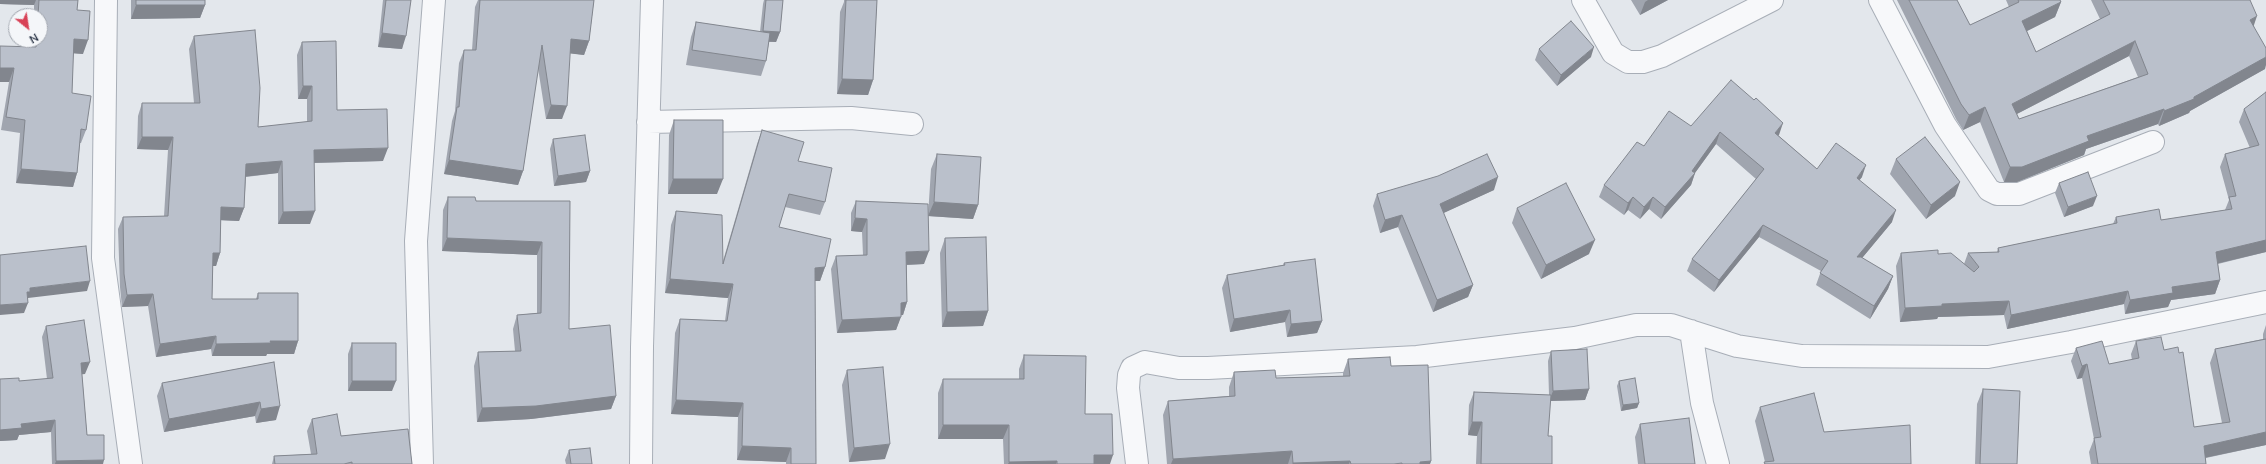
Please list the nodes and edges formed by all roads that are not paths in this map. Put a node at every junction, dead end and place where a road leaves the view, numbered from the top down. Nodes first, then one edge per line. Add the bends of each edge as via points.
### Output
1 (106, 0) edge
2 (434, 0) edge
3 (652, 0) edge
4 (1583, 0) edge
5 (1772, 0) edge
6 (1880, 0) edge
7 (648, 122) junction
8 (912, 124) dead end
9 (2154, 142) dead end
10 (2266, 302) edge
11 (1691, 331) junction
12 (131, 464) edge
13 (422, 464) edge
14 (641, 464) edge
15 (1137, 464) edge
16 (1718, 464) edge

1 - 12 street via 103,258
2 - 13 street via 416,241
3 - 7 street
4 - 5 street via 1613,53 1628,62 1643,62 1662,56
6 - 9 street via 1946,125 1989,190 1997,194 2019,194
7 - 8 street via 851,118
7 - 14 street
10 - 11 street via 1988,357 1802,356 1737,346
11 - 15 street via 1671,325 1636,325 1575,338 1417,357 1208,368 1179,368 1144,362 1132,368 1128,388
11 - 16 street via 1702,404

